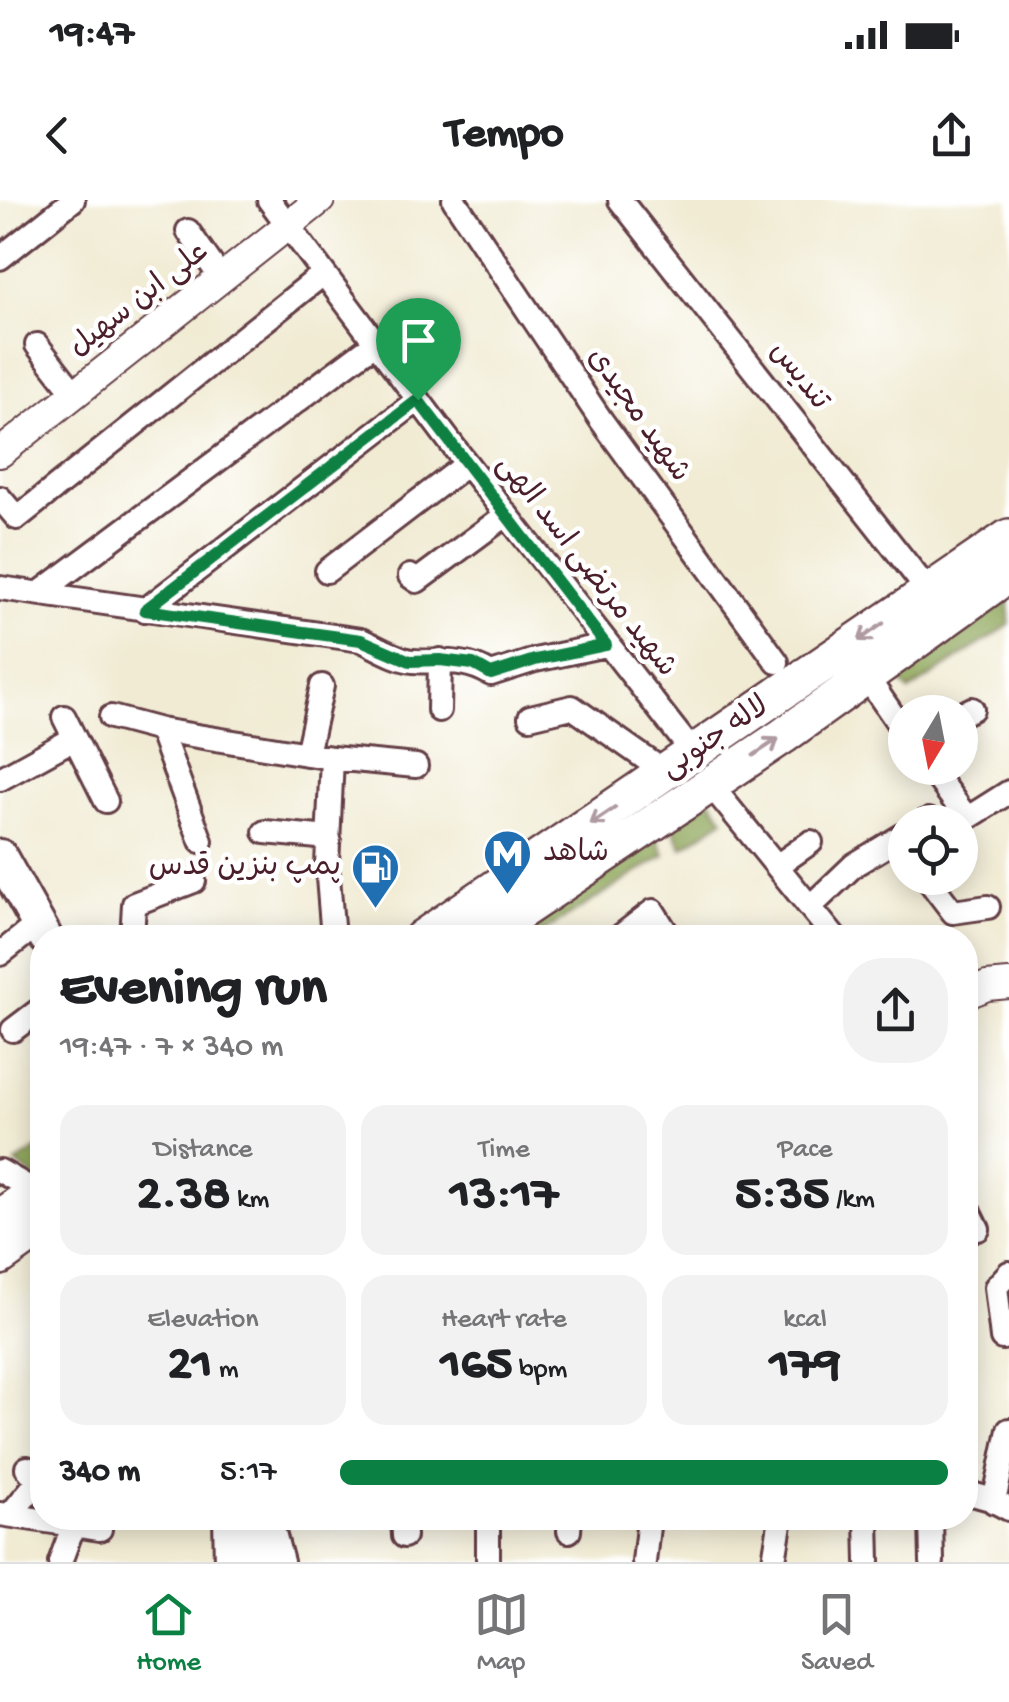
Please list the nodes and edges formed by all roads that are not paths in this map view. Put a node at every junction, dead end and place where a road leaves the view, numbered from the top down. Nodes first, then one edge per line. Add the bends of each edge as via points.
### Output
1 (269, 200) edge
2 (320, 200) edge
3 (454, 200) edge
4 (620, 200) edge
5 (84, 202) edge
6 (285, 224) junction
7 (188, 230) dead end
8 (0, 258) edge
9 (323, 274) junction
10 (221, 278) junction
11 (375, 343) junction
12 (36, 345) dead end
13 (75, 394) junction
14 (418, 400) junction
15 (0, 453) edge
16 (467, 464) junction
17 (0, 498) edge
18 (506, 514) junction
19 (1009, 537) edge
20 (327, 571) dead end
21 (1009, 574) edge
22 (410, 576) dead end
23 (0, 588) edge
24 (41, 592) junction
25 (928, 592) junction
26 (145, 610) junction
27 (606, 645) junction
28 (440, 660) junction
29 (777, 662) dead end
30 (866, 676) junction
31 (322, 686) dead end
32 (888, 708) edge
33 (439, 710) dead end
34 (111, 717) dead end
35 (530, 717) dead end
36 (160, 730) junction
37 (307, 754) junction
38 (332, 758) junction
39 (416, 766) dead end
40 (690, 770) junction
41 (0, 779) edge
42 (1009, 792) edge
43 (106, 801) dead end
44 (978, 811) edge
45 (266, 832) dead end
46 (328, 838) junction
47 (200, 841) dead end
48 (811, 842) dead end
49 (888, 847) edge
50 (0, 856) edge
51 (777, 866) junction
52 (194, 881) dead end
53 (940, 895) edge
54 (810, 907) junction
55 (988, 907) dead end
56 (39, 925) edge
57 (133, 925) edge
58 (332, 925) edge
59 (443, 925) edge
60 (497, 925) edge
61 (635, 925) edge
62 (662, 925) edge
63 (825, 925) edge
64 (30, 938) edge
65 (0, 954) edge
66 (1008, 988) edge
67 (978, 990) edge
68 (30, 1017) edge
69 (13, 1030) dead end
70 (0, 1171) edge
71 (30, 1185) edge
72 (30, 1197) edge
73 (0, 1217) edge
74 (30, 1236) edge
75 (0, 1257) edge
76 (1003, 1280) edge
77 (1006, 1337) edge
78 (1009, 1430) edge
79 (27, 1468) dead end
80 (30, 1472) edge
81 (30, 1489) edge
82 (978, 1497) edge
83 (1002, 1505) edge
84 (5, 1515) edge
85 (30, 1516) edge
86 (72, 1530) edge
87 (230, 1530) edge
88 (255, 1530) edge
89 (273, 1530) edge
90 (488, 1530) edge
91 (648, 1530) edge
92 (779, 1530) edge
93 (868, 1530) edge
94 (774, 1560) edge
95 (60, 1562) edge
96 (231, 1562) edge
97 (254, 1562) edge
98 (282, 1562) edge
99 (488, 1562) edge
100 (644, 1562) edge
101 (868, 1562) edge

1 - 6 street, شهید مرتضی اسد الهی
2 - 6 street, علی ابن سهیل
3 - 29 street, شهید مجیدی via 601,420
4 - 25 street, تندیس
5 - 8 street
6 - 9 street, شهید مرتضی اسد الهی
6 - 10 street, علی ابن سهیل
7 - 10 street
9 - 11 street, شهید مرتضی اسد الهی
9 - 17 street via 17,518
10 - 13 street, علی ابن سهیل
11 - 14 street, شهید مرتضی اسد الهی
11 - 24 street
12 - 13 street
13 - 15 street, علی ابن سهیل
14 - 16 street, شهید مرتضی اسد الهی
14 - 26 street
16 - 18 street, شهید مرتضی اسد الهی
16 - 20 street
18 - 22 street via 417,581
18 - 27 street, شهید مرتضی اسد الهی
19 - 25 main road, لاله جنوبی
21 - 30 main road, لاله جنوبی
23 - 24 street
24 - 26 street
25 -> 40 main road, لاله جنوبی
26 - 28 street via 361,640 410,661
27 - 28 street via 491,674
27 - 40 street, شهید مرتضی اسد الهی
28 - 33 street
30 - 32 street
40 -> 30 main road, لاله جنوبی
31 - 37 street
34 - 36 street
35 - 40 street via 572,707
36 - 37 street
36 - 47 street
37 - 38 street
38 - 39 street
38 - 46 street
40 - 51 street, شهید مرتضی اسد الهی
40 -> 59 main road, لاله جنوبی
40 - 60 main road, لاله جنوبی
41 - 43 street via 68,728
42 - 44 street
45 - 46 street
46 - 58 street
48 - 51 street
49 - 54 street via 854,865
50 - 56 main road
51 - 54 street, شهید مرتضی اسد الهی
52 - 57 street via 134,904
53 - 55 street via 954,912
54 - 63 street, شهید مرتضی اسد الهی
61 - 62 street via 653,911
64 - 65 street
66 - 67 street
68 - 69 street
70 - 71 street
72 - 73 main road
74 - 75 main road
76 - 77 street
78 - 83 street
79 - 80 street
81 - 84 street
82 - 83 street
84 - 85 street
86 - 95 street
87 - 96 main road
88 - 97 main road
89 - 98 street
90 - 99 street
91 - 100 street
92 - 94 street
93 - 101 street

